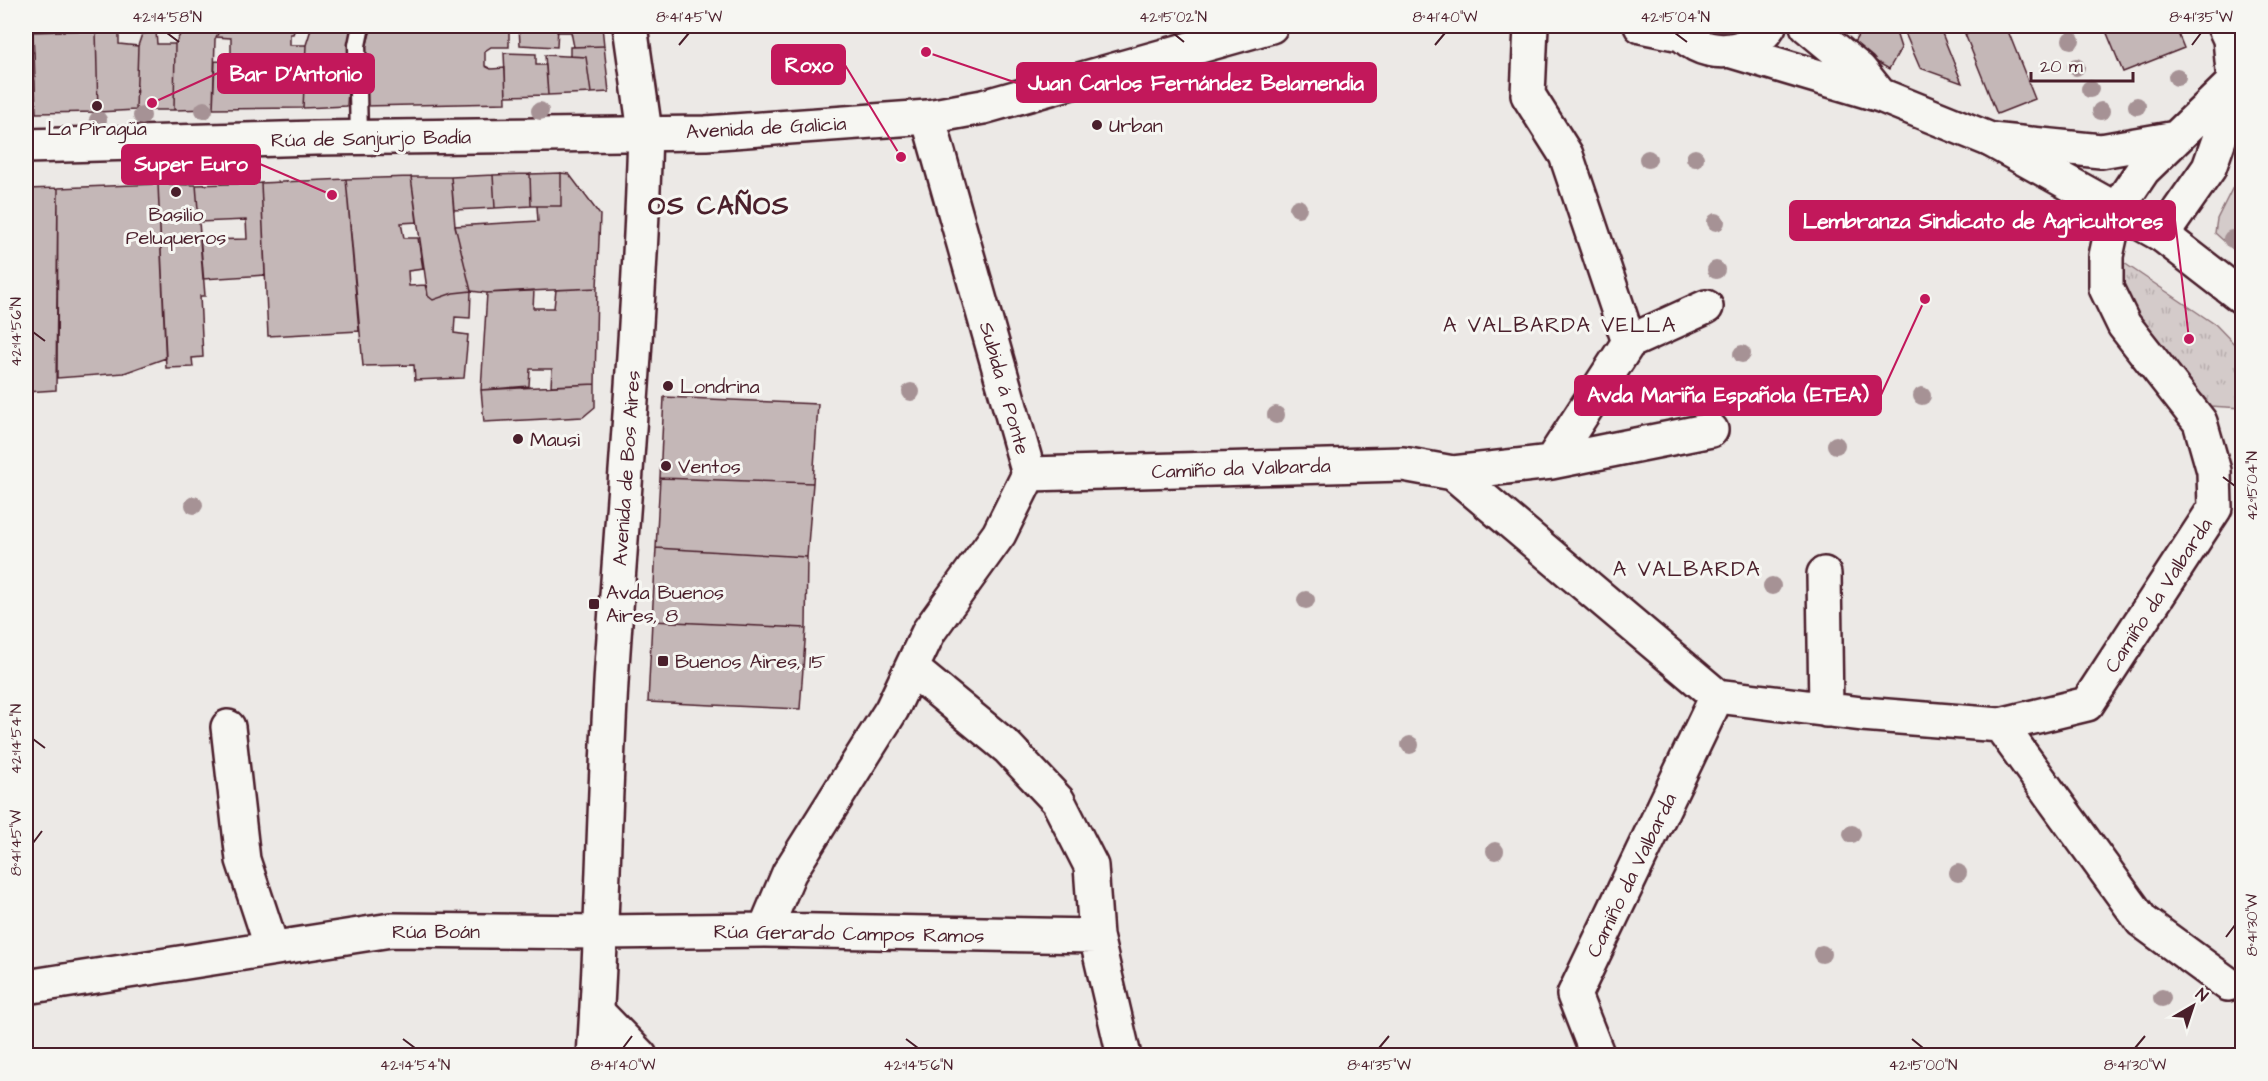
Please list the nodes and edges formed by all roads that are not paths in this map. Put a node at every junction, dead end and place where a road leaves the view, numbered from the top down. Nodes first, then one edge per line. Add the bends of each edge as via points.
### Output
1 (361, 26) edge
2 (630, 26) edge
3 (1271, 26) edge
4 (1532, 26) edge
5 (1641, 26) edge
6 (1769, 26) edge
7 (1807, 26) edge
8 (2224, 26) edge
9 (1679, 30) edge
10 (1732, 51) junction
11 (2238, 87) edge
12 (1880, 95) junction
13 (928, 117) junction
14 (645, 132) junction
15 (359, 138) junction
16 (2176, 138) junction
17 (1991, 140) junction
18 (26, 146) edge
19 (2116, 210) junction
20 (2162, 235) junction
21 (2242, 297) edge
22 (1706, 308) dead end
23 (1629, 342) junction
24 (1712, 430) dead end
25 (1551, 462) junction
26 (1453, 473) junction
27 (1029, 474) junction
28 (1824, 574) dead end
29 (912, 669) junction
30 (1717, 696) junction
31 (1826, 710) junction
32 (2000, 725) junction
33 (228, 727) dead end
34 (765, 930) junction
35 (602, 932) junction
36 (1096, 936) junction
37 (272, 948) junction
38 (2228, 984) dead end
39 (26, 987) edge
40 (597, 1012) junction
41 (594, 1056) edge
42 (640, 1056) edge
43 (1124, 1056) edge
44 (1598, 1056) edge

1 - 15 lane via 357,45
2 - 14 main road, Avenida de Bos Aires
3 - 13 main road, Avenida de Galicia via 983,107
4 - 23 main road via 1528,95 1566,155
5 - 9 main road
6 - 10 main road via 1754,41
7 - 12 main road via 1860,70
8 - 11 main road
9 - 10 main road via 1705,47
10 - 12 main road
11 - 16 main road
11 - 20 main road via 2209,168
12 - 17 main road
13 - 14 main road, Avenida de Galicia via 706,133
13 - 27 main road, Subida á Ponte
14 - 15 main road, Rúa de Sanjurjo Badía
14 - 35 main road, Avenida de Bos Aires via 643,218 612,669
15 - 18 main road, Rúa de Sanjurjo Badía
16 - 17 main road via 2102,151
16 - 19 main road via 2143,170
17 - 19 main road
19 - 20 main road
19 - 32 main road, Camiño da Valbarda via 2106,256 2106,288 2124,325 2200,422 2214,471 2215,508 2087,704
20 - 21 main road
22 - 23 main road
23 - 25 main road
24 - 25 main road, Camiño da Valbarda
25 - 26 main road, Camiño da Valbarda
26 - 27 main road, Camiño da Valbarda via 1403,464
26 - 30 main road, Camiño da Valbarda
27 - 29 main road, Subida á Ponte via 999,534 929,631
28 - 31 main road
29 - 34 main road, Subida á Ponte via 892,709 789,873
29 - 36 main road via 1008,748 1058,801 1091,866
30 - 31 main road, Camiño da Valbarda
30 - 44 main road, Camiño da Valbarda via 1574,995
31 - 32 main road, Camiño da Valbarda
32 - 38 main road via 2142,921
33 - 37 main road via 243,860
34 - 35 main road, Rúa Gerardo Campos Ramos
34 - 36 main road, Rúa Gerardo Campos Ramos
35 - 37 main road, Rúa Boán via 391,930
35 - 40 main road, Avenida de Bos Aires
36 - 43 main road
37 - 39 main road, Rúa Boán
40 - 41 main road, Avenida de Bos Aires
40 - 42 main road

